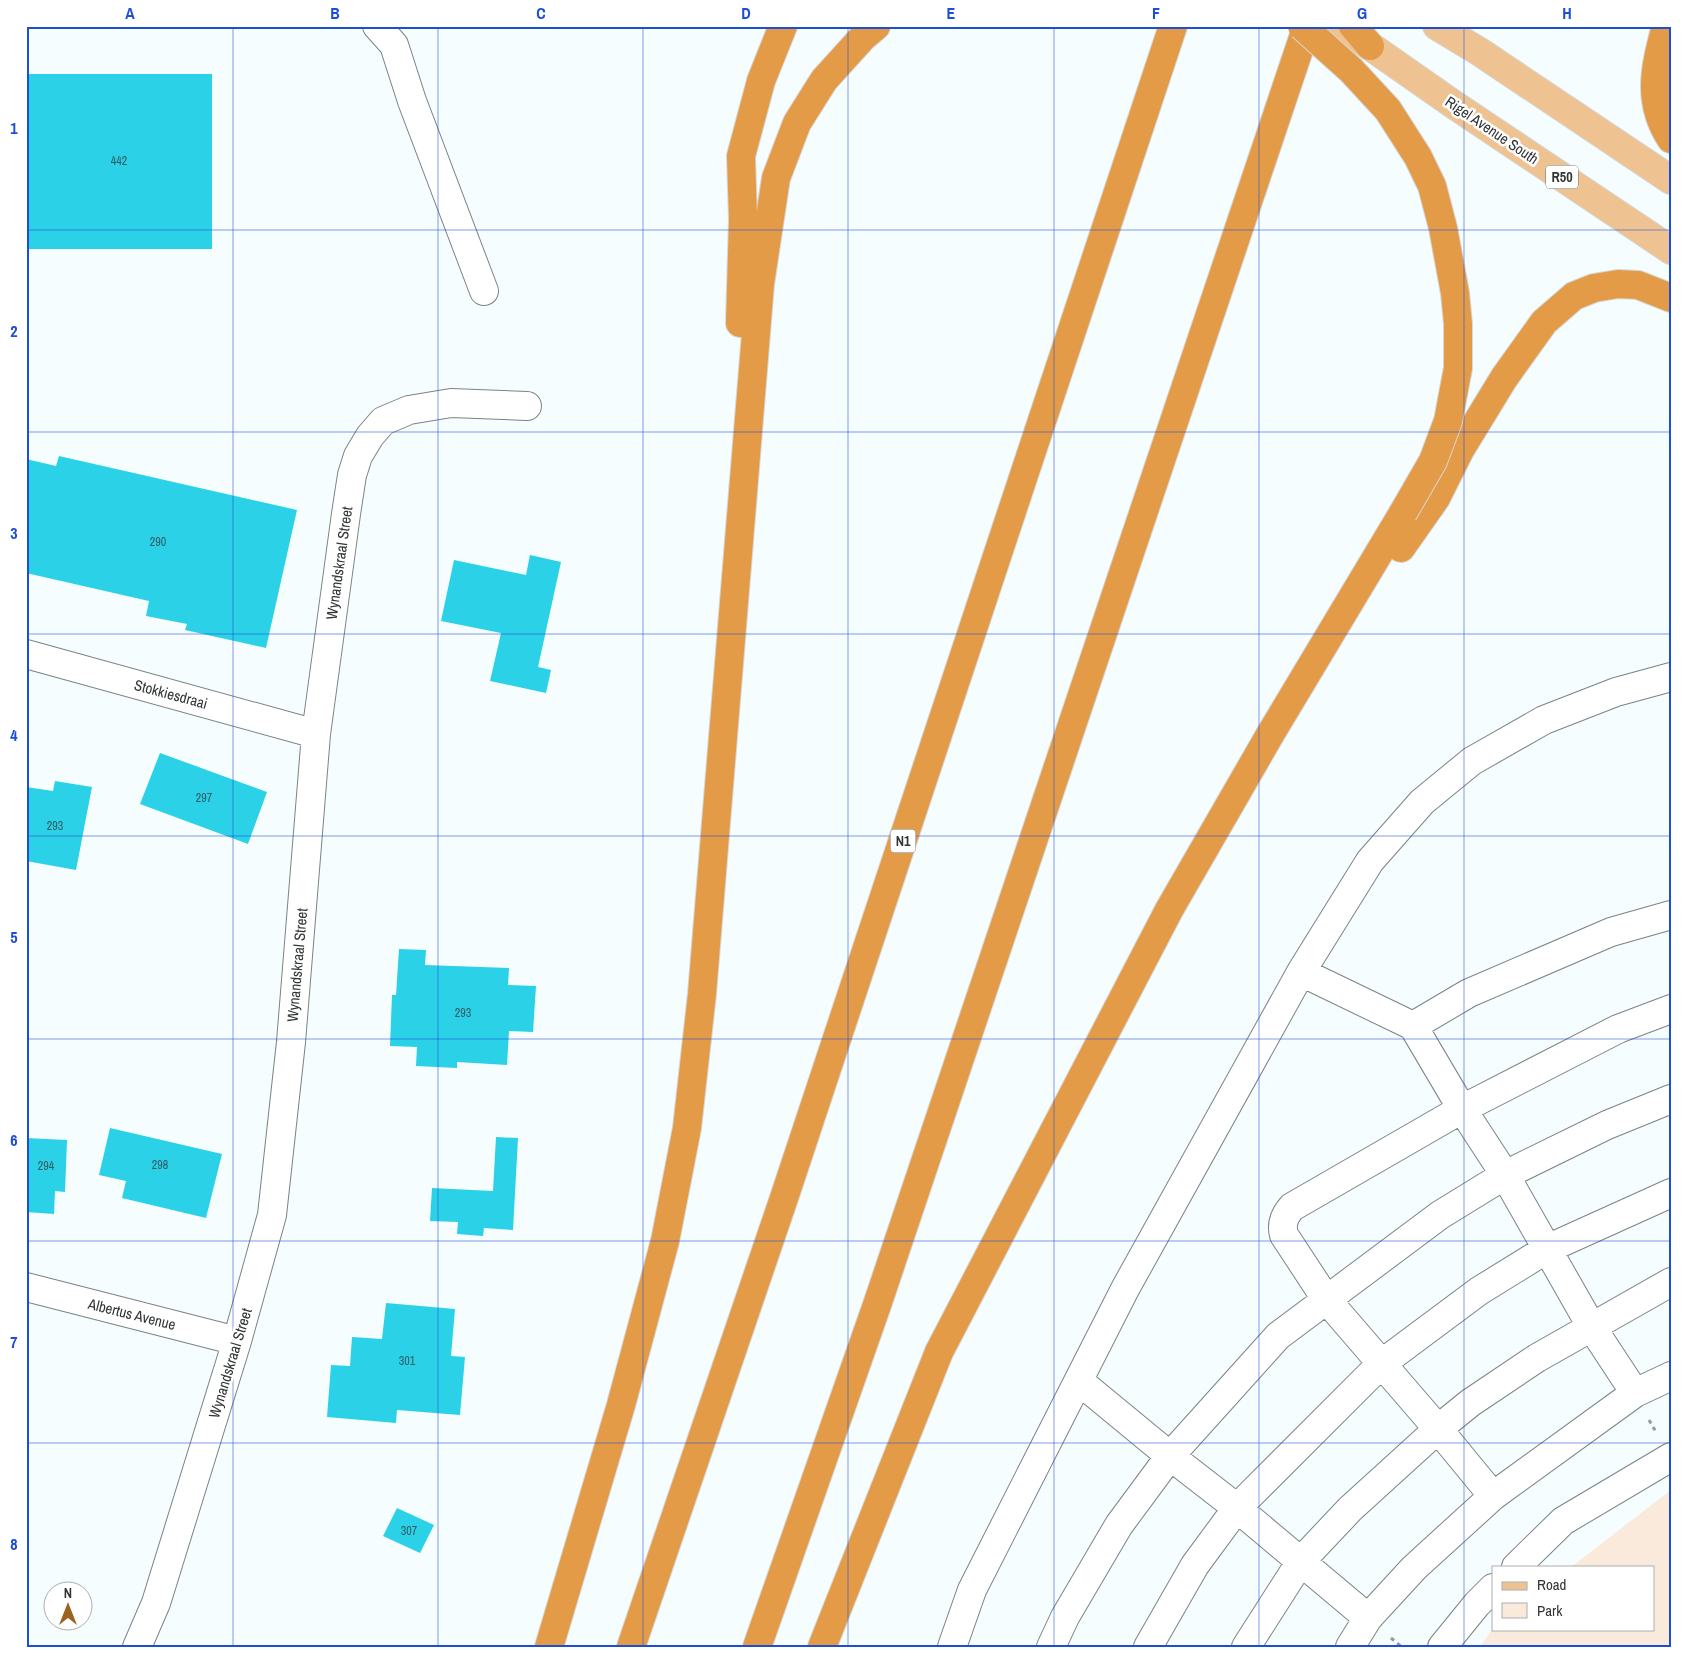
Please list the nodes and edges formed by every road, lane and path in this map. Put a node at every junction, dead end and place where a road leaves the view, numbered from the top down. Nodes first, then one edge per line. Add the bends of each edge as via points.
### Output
1 (377, 26) edge
2 (783, 26) edge
3 (876, 26) edge
4 (1173, 26) edge
5 (1302, 26) edge
6 (1308, 26) edge
7 (1338, 26) edge
8 (1438, 26) edge
9 (1666, 26) edge
10 (1362, 36) edge
11 (1671, 139) edge
12 (1671, 180) edge
13 (1671, 250) edge
14 (484, 291) dead end
15 (1671, 298) edge
16 (527, 406) dead end
17 (730, 649) junction
18 (26, 654) edge
19 (1671, 677) edge
20 (1271, 733) junction
21 (316, 734) junction
22 (1671, 915) edge
23 (1300, 972) junction
24 (1671, 1009) edge
25 (1413, 1026) junction
26 (1671, 1099) edge
27 (1462, 1109) junction
28 (1505, 1175) junction
29 (1671, 1193) edge
30 (1547, 1249) junction
31 (1671, 1282) edge
32 (26, 1287) edge
33 (1326, 1299) junction
34 (1591, 1326) junction
35 (237, 1341) junction
36 (1382, 1364) junction
37 (1671, 1376) edge
38 (1079, 1381) junction
39 (1635, 1393) junction
40 (1438, 1429) junction
41 (1170, 1456) junction
42 (1670, 1457) edge
43 (1493, 1496) junction
44 (1237, 1508) junction
45 (1301, 1561) junction
46 (1517, 1566) edge
47 (1492, 1589) edge
48 (1368, 1618) junction
49 (137, 1647) edge
50 (549, 1647) edge
51 (631, 1647) edge
52 (757, 1647) edge
53 (822, 1647) edge
54 (952, 1647) edge
55 (1051, 1647) edge
56 (1148, 1647) edge
57 (1246, 1647) edge
58 (1350, 1647) edge
59 (1442, 1647) edge

1 - 14 street via 394,45
2 - 17 highway via 761,81 741,156 743,219
3 - 17 highway via 824,80 797,123 776,178 760,284
4 - 51 highway, N1
5 - 20 highway, bridge via 1351,70 1388,110 1432,186 1455,293 1458,368 1448,421 1433,460
6 - 52 highway via 877,1305
7 - 10 main road, Rigel Avenue South / R50
8 - 12 main road
9 - 11 highway via 1654,81 1663,128
10 - 13 main road, Rigel Avenue South / R50 via 1453,104
15 - 20 highway via 1638,285 1594,288 1574,296 1544,322 1504,378 1460,450 1436,498
16 - 21 street, Wynandskraal Street via 452,403 409,410 383,421 370,436 352,474
17 - 50 highway via 702,994 687,1128 665,1241 621,1405
18 - 21 street, Stokkiesdraai
19 - 23 street via 1616,692 1544,720 1472,761 1422,802 1370,861
20 - 53 highway via 1169,910 939,1352
21 - 35 street, Wynandskraal Street via 291,1042 272,1215
22 - 25 street via 1602,936 1469,993
23 - 25 street
23 - 38 street via 1125,1289
24 - 27 street via 1618,1029
25 - 27 street
26 - 28 street via 1607,1125
27 - 28 street
27 - 33 street via 1292,1207 1286,1214 1282,1228 1284,1235
28 - 30 street
28 - 33 street via 1440,1215
29 - 30 street
30 - 34 street
30 - 36 street via 1480,1291
31 - 34 street
32 - 35 street, Albertus Avenue
33 - 36 street
33 - 41 street via 1278,1336
34 - 39 street
34 - 40 street via 1536,1358
35 - 49 street, Wynandskraal Street via 156,1603
36 - 40 street
36 - 44 street
37 - 39 street
38 - 41 street
38 - 54 street via 972,1590
39 - 42 path
39 - 43 street
40 - 43 street
40 - 45 street via 1350,1509
41 - 44 street
41 - 55 street via 1119,1525
42 - 46 street via 1563,1521
43 - 48 street via 1414,1568
44 - 45 street
44 - 56 street via 1195,1565
45 - 48 street
45 - 57 street
47 - 59 street
48 - 58 street

